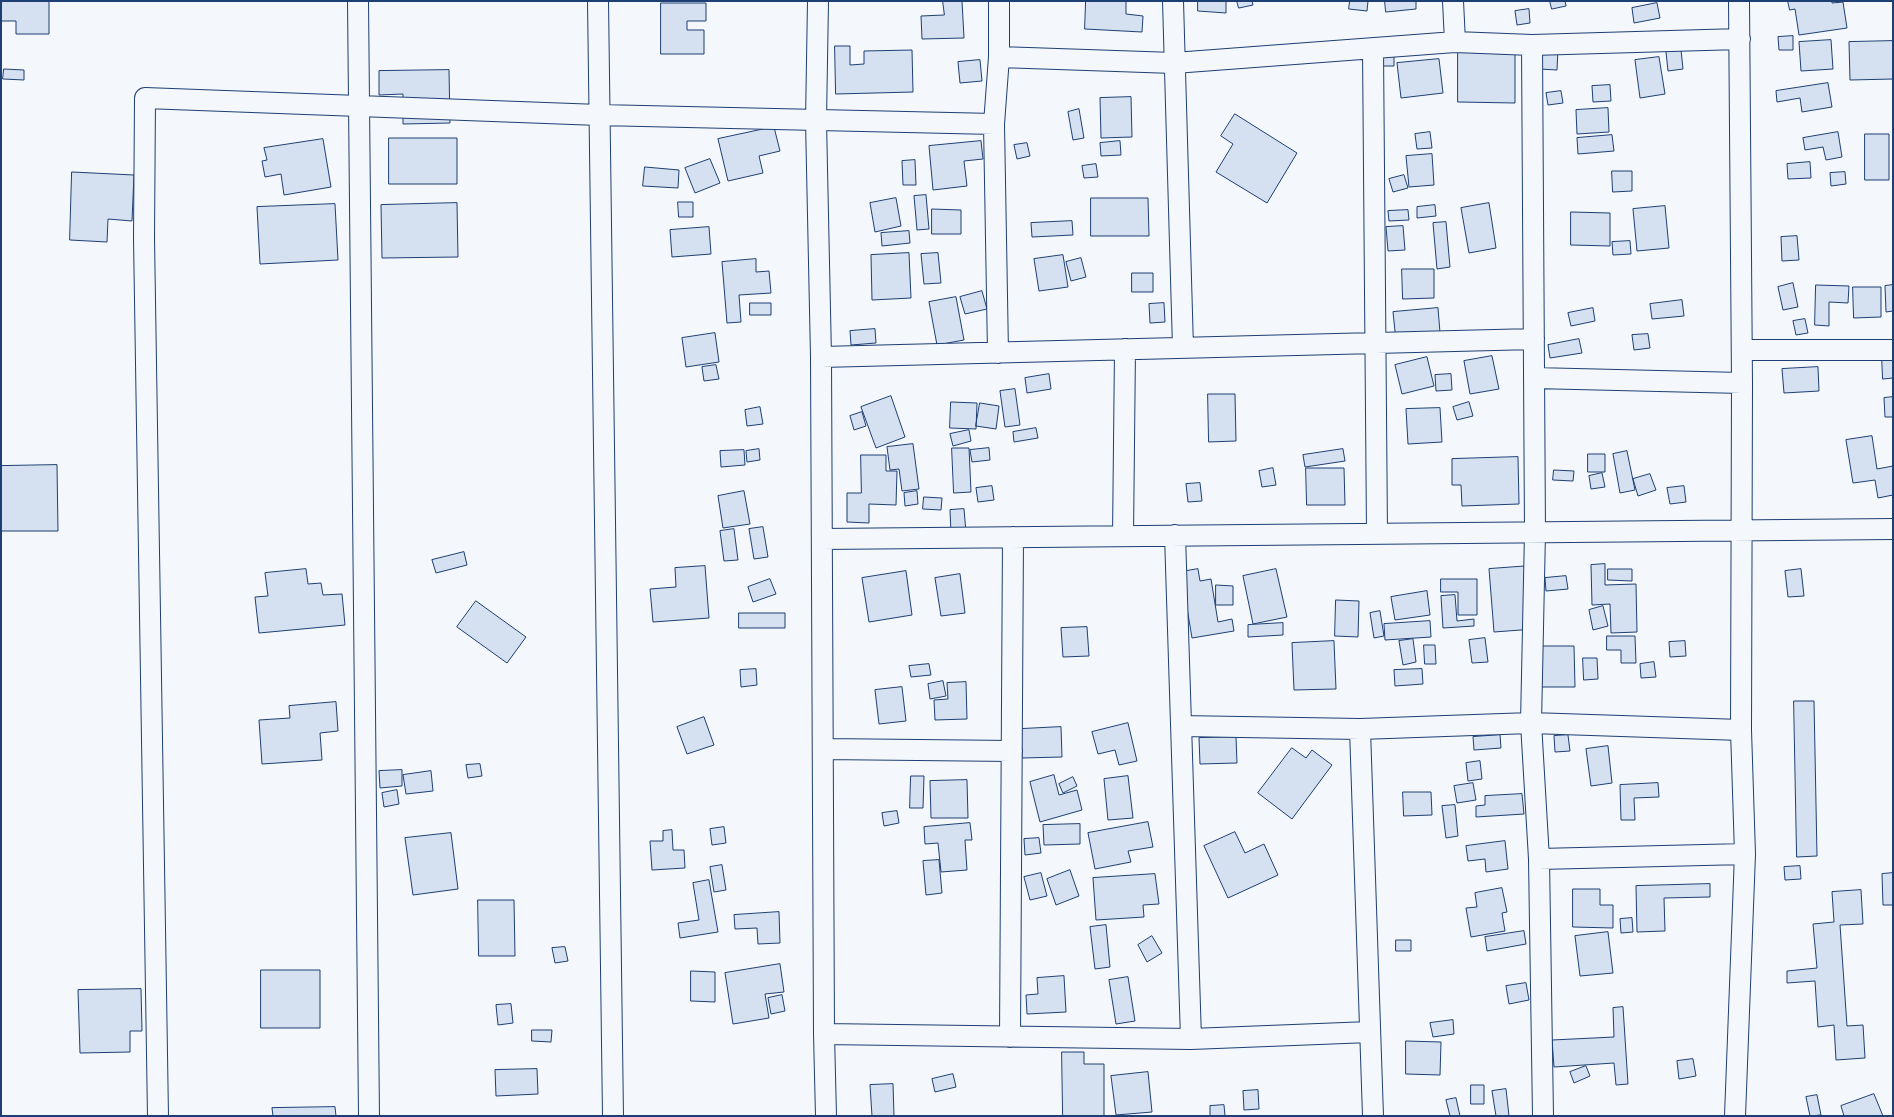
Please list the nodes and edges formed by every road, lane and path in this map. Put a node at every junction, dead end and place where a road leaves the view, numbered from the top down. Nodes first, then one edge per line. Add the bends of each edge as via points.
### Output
1 (358, 1) edge
2 (598, 1) edge
3 (818, 1) edge
4 (998, 1) edge
5 (1173, 1) edge
6 (1453, 1) edge
7 (1740, 1) edge
8 (1740, 39) junction
9 (1455, 42) junction
10 (1532, 45) junction
11 (1373, 49) junction
12 (1000, 57) junction
13 (1174, 63) junction
14 (359, 106) junction
15 (600, 115) junction
16 (816, 121) junction
17 (994, 124) junction
18 (1534, 339) junction
19 (1375, 343) junction
20 (1184, 348) junction
21 (1125, 349) junction
22 (1742, 350) junction
23 (1893, 350) edge
24 (998, 353) junction
25 (821, 357) junction
26 (1534, 378) junction
27 (1742, 383) junction
28 (1893, 529) edge
29 (1741, 530) junction
30 (1535, 532) junction
31 (1377, 534) junction
32 (1175, 535) junction
33 (1123, 536) junction
34 (1013, 537) junction
35 (822, 538) junction
36 (1531, 723) junction
37 (1181, 726) junction
38 (1360, 729) junction
39 (1741, 730) junction
40 (823, 749) junction
41 (1012, 751) junction
42 (1745, 854) junction
43 (1539, 859) junction
44 (1370, 1032) junction
45 (824, 1034) junction
46 (1010, 1036) junction
47 (1191, 1039) junction
48 (158, 1116) edge
49 (369, 1116) edge
50 (613, 1116) edge
51 (826, 1116) edge
52 (1373, 1116) edge
53 (1544, 1116) edge
54 (1735, 1116) edge

1 - 14 street
2 - 15 street
3 - 16 street
4 - 12 street
5 - 13 street
6 - 9 street
7 - 8 street
8 - 10 street
8 - 22 street
9 - 10 street
9 - 11 street
10 - 18 street
11 - 13 street
11 - 19 street
12 - 13 street
12 - 17 street
13 - 20 street
14 - 15 street
14 - 48 street via 145,98 144,229
14 - 49 street
15 - 16 street
15 - 50 street
16 - 17 street
16 - 25 street
17 - 24 street
18 - 19 street
18 - 26 street
19 - 20 street
19 - 31 street
20 - 21 street
21 - 24 street
21 - 33 street
22 - 23 street
22 - 27 street
24 - 25 street
25 - 35 street
26 - 27 street
26 - 30 street
27 - 29 street
28 - 29 street
29 - 30 street
29 - 39 street
30 - 31 street
30 - 36 street
31 - 32 street
32 - 33 street
32 - 37 street
33 - 34 street
34 - 35 street
34 - 41 street
35 - 40 street
36 - 38 street
36 - 39 street
36 - 43 street
37 - 38 street
37 - 47 street
38 - 44 street
39 - 42 street
40 - 41 street
40 - 45 street
41 - 46 street
42 - 43 street
42 - 54 street
43 - 53 street
44 - 47 street
44 - 52 street
45 - 46 street
45 - 51 street
46 - 47 street

